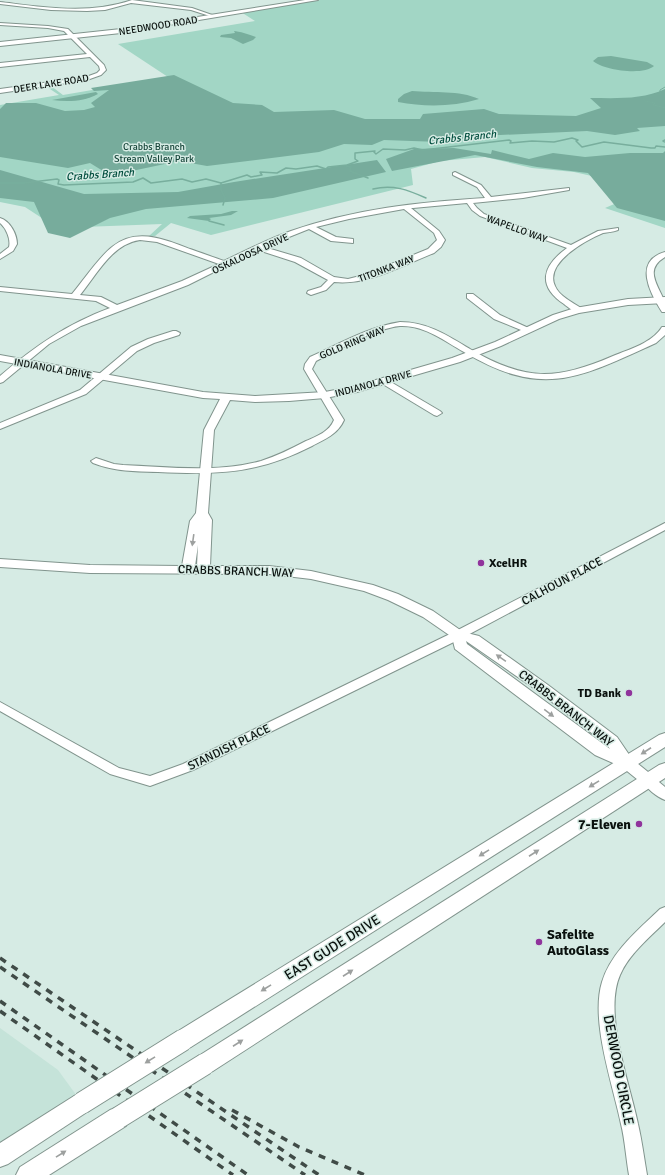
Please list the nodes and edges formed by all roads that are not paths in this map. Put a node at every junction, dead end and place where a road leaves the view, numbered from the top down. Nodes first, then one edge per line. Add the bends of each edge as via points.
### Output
1 (315, 0) edge
2 (134, 1) edge
3 (0, 3) edge
4 (213, 16) junction
5 (0, 24) edge
6 (74, 37) junction
7 (0, 44) edge
8 (91, 55) junction
9 (0, 65) edge
10 (0, 91) edge
11 (455, 174) dead end
12 (567, 189) dead end
13 (490, 200) junction
14 (469, 201) junction
15 (405, 206) junction
16 (0, 220) edge
17 (310, 227) junction
18 (616, 229) dead end
19 (350, 241) dead end
20 (571, 247) junction
21 (259, 248) junction
22 (665, 254) edge
23 (0, 257) edge
24 (226, 264) junction
25 (332, 279) junction
26 (0, 289) edge
27 (10, 291) junction
28 (310, 293) dead end
29 (75, 296) junction
30 (470, 296) dead end
31 (3, 298) dead end
32 (662, 300) edge
33 (117, 308) junction
34 (578, 310) junction
35 (665, 310) edge
36 (665, 329) edge
37 (528, 330) junction
38 (176, 333) dead end
39 (473, 354) junction
40 (0, 358) edge
41 (21, 362) junction
42 (103, 376) junction
43 (0, 380) edge
44 (384, 381) junction
45 (325, 395) junction
46 (226, 398) junction
47 (436, 413) dead end
48 (0, 426) edge
49 (96, 461) dead end
50 (205, 470) junction
51 (202, 514) junction
52 (665, 526) edge
53 (0, 563) edge
54 (188, 569) junction
55 (203, 569) junction
56 (458, 635) junction
57 (0, 706) edge
58 (665, 739) edge
59 (627, 763) junction
60 (657, 774) edge
61 (665, 795) edge
62 (665, 913) edge
63 (0, 1156) edge
64 (28, 1175) edge
65 (638, 1175) edge

1 - 4 street, NEEDWOOD ROAD
2 - 3 street via 114,8 90,9 43,8
2 - 4 street via 192,9
4 - 6 street, NEEDWOOD ROAD
5 - 6 street, DEER LAKE ROAD via 58,28
6 - 7 street, NEEDWOOD ROAD
6 - 8 street, DEER LAKE ROAD
8 - 9 street
8 - 10 street, DEER LAKE ROAD via 103,70 94,76
11 - 13 street via 479,186
12 - 13 street, OSKALOOSA DRIVE
13 - 14 street, OSKALOOSA DRIVE
14 - 15 street, OSKALOOSA DRIVE
14 - 20 street, WAPELLO WAY via 482,215
15 - 17 street, OSKALOOSA DRIVE
15 - 25 street, TITONKA WAY via 437,232 441,240 438,245 430,251 366,277
16 - 23 street via 15,240 10,250
17 - 19 street via 334,239
17 - 21 street, OSKALOOSA DRIVE
18 - 20 street via 598,232
20 - 34 street via 557,260 549,280 556,294
21 - 24 street, OSKALOOSA DRIVE
21 - 25 street, TITONKA WAY via 298,260
22 - 32 street via 653,262 650,276 652,289
24 - 29 street via 156,238 127,239 113,249
24 - 33 street, OSKALOOSA DRIVE via 184,284
25 - 28 street via 326,288
26 - 27 street
27 - 29 street
27 - 31 street
29 - 33 street via 98,299
30 - 37 street via 497,317
32 - 34 street, INDIANOLA DRIVE
32 - 35 street
33 - 41 street, OSKALOOSA DRIVE via 63,332
34 - 37 street, INDIANOLA DRIVE
36 - 39 street via 653,341 586,371 568,376 528,377 507,372
37 - 39 street, INDIANOLA DRIVE
38 - 42 street via 141,345
39 - 44 street, INDIANOLA DRIVE
39 - 45 street, GOLD RING WAY via 427,328 398,324 313,359 308,369
40 - 41 street, INDIANOLA DRIVE
41 - 42 street, INDIANOLA DRIVE
41 - 43 street, OSKALOOSA DRIVE
42 - 46 street, INDIANOLA DRIVE
42 - 48 street via 83,392
44 - 45 street, INDIANOLA DRIVE
44 - 47 street
45 - 46 street, INDIANOLA DRIVE
45 - 50 street via 339,420 337,428 332,432 254,466
46 - 50 street via 208,430
49 - 50 street via 123,468
50 - 51 street
51 -> 54 street via 196,521
51 - 55 street via 206,520
52 - 56 street, CALHOUN PLACE
53 - 54 street, CRABBS BRANCH WAY via 90,568
54 - 55 street, CRABBS BRANCH WAY
55 - 56 street, CRABBS BRANCH WAY via 268,570 341,580 393,597 428,614
56 - 57 street, STANDISH PLACE via 188,767 150,781 115,771
56 - 59 street, CRABBS BRANCH WAY via 460,646 600,751
58 -> 59 main road, EAST GUDE DRIVE
59 - 60 street, CRABBS BRANCH WAY
59 -> 63 main road, EAST GUDE DRIVE, bridge
60 - 61 street
64 -> 60 main road, bridge
62 - 65 street, DERWOOD CIRCLE via 624,956 611,976 606,992 610,1039 630,1126

